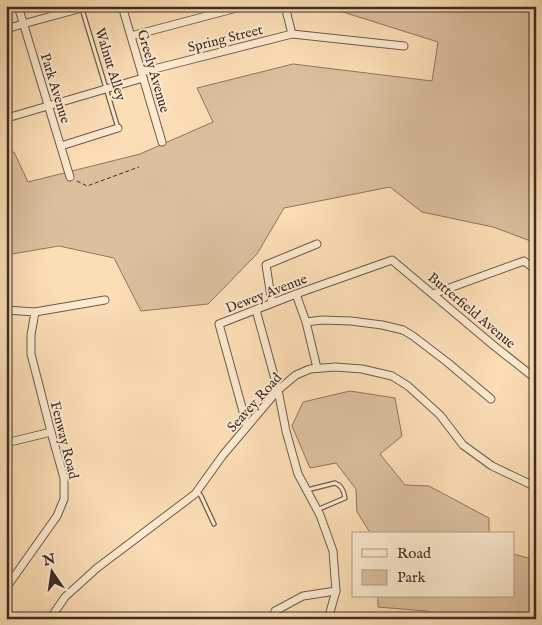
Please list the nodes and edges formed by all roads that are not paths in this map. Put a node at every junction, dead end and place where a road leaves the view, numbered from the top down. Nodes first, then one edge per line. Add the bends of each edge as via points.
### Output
1 (18, 6) edge
2 (122, 6) edge
3 (244, 6) edge
4 (286, 6) edge
5 (84, 7) edge
6 (23, 24) junction
7 (6, 29) edge
8 (292, 34) junction
9 (131, 36) junction
10 (404, 46) dead end
11 (143, 75) junction
12 (106, 89) junction
13 (49, 106) junction
14 (7, 117) edge
15 (118, 128) joint
16 (162, 142) dead end
17 (61, 146) junction
18 (70, 177) road end
19 (318, 244) dead end
20 (392, 260) joint
21 (536, 270) edge
22 (296, 294) junction
23 (433, 294) junction
24 (105, 300) dead end
25 (272, 303) junction
26 (6, 310) edge
27 (256, 310) junction
28 (35, 312) junction
29 (306, 322) junction
30 (317, 368) junction
31 (536, 379) edge
32 (278, 390) junction
33 (491, 399) dead end
34 (247, 426) junction
35 (51, 432) junction
36 (6, 443) edge
37 (536, 487) edge
38 (197, 491) junction
39 (306, 491) junction
40 (317, 510) junction
41 (214, 524) dead end
42 (6, 588) edge
43 (336, 591) junction
44 (275, 611) dead end
45 (50, 619) edge
46 (327, 619) edge

1 - 6 street, Park Avenue
2 - 9 street, Greely Avenue
3 - 9 street
4 - 8 street
5 - 6 street
5 - 12 lane, Walnut Alley
6 - 7 street
6 - 13 street, Park Avenue
8 - 10 street, Spring Street
8 - 11 street, Spring Street
9 - 11 street, Greely Avenue
11 - 12 street, Spring Street
11 - 16 street, Greely Avenue
12 - 13 street, Spring Street
12 - 15 lane, Walnut Alley
13 - 14 street, Spring Street
13 - 17 street, Park Avenue
15 - 17 street
17 - 18 street, Park Avenue
19 - 25 street via 266,265
20 - 22 street, Dewey Avenue
20 - 23 street, Butterfield Avenue
21 - 23 street via 524,260
22 - 25 street, Dewey Avenue
22 - 29 street
23 - 31 street, Butterfield Avenue
24 - 28 street
25 - 27 street, Dewey Avenue
26 - 28 street
27 - 32 street
27 - 34 street, Dewey Avenue via 220,324
28 - 35 street, Fenway Road via 31,354
29 - 30 street
29 - 33 street via 351,321 404,330
30 - 32 street, Seavey Road via 296,375
30 - 37 street, Seavey Road via 362,369 392,376 440,415 463,445 492,466
32 - 34 street, Seavey Road
32 - 39 street via 286,431
34 - 38 street, Seavey Road
35 - 36 street
35 - 42 street, Fenway Road via 64,478 64,499 57,516
38 - 41 lane
38 - 45 street, Seavey Road via 97,568 65,597
39 - 40 street
39 - 40 lane via 335,482 341,486 345,498
40 - 43 street via 333,551
43 - 44 street via 304,596
43 - 46 street

